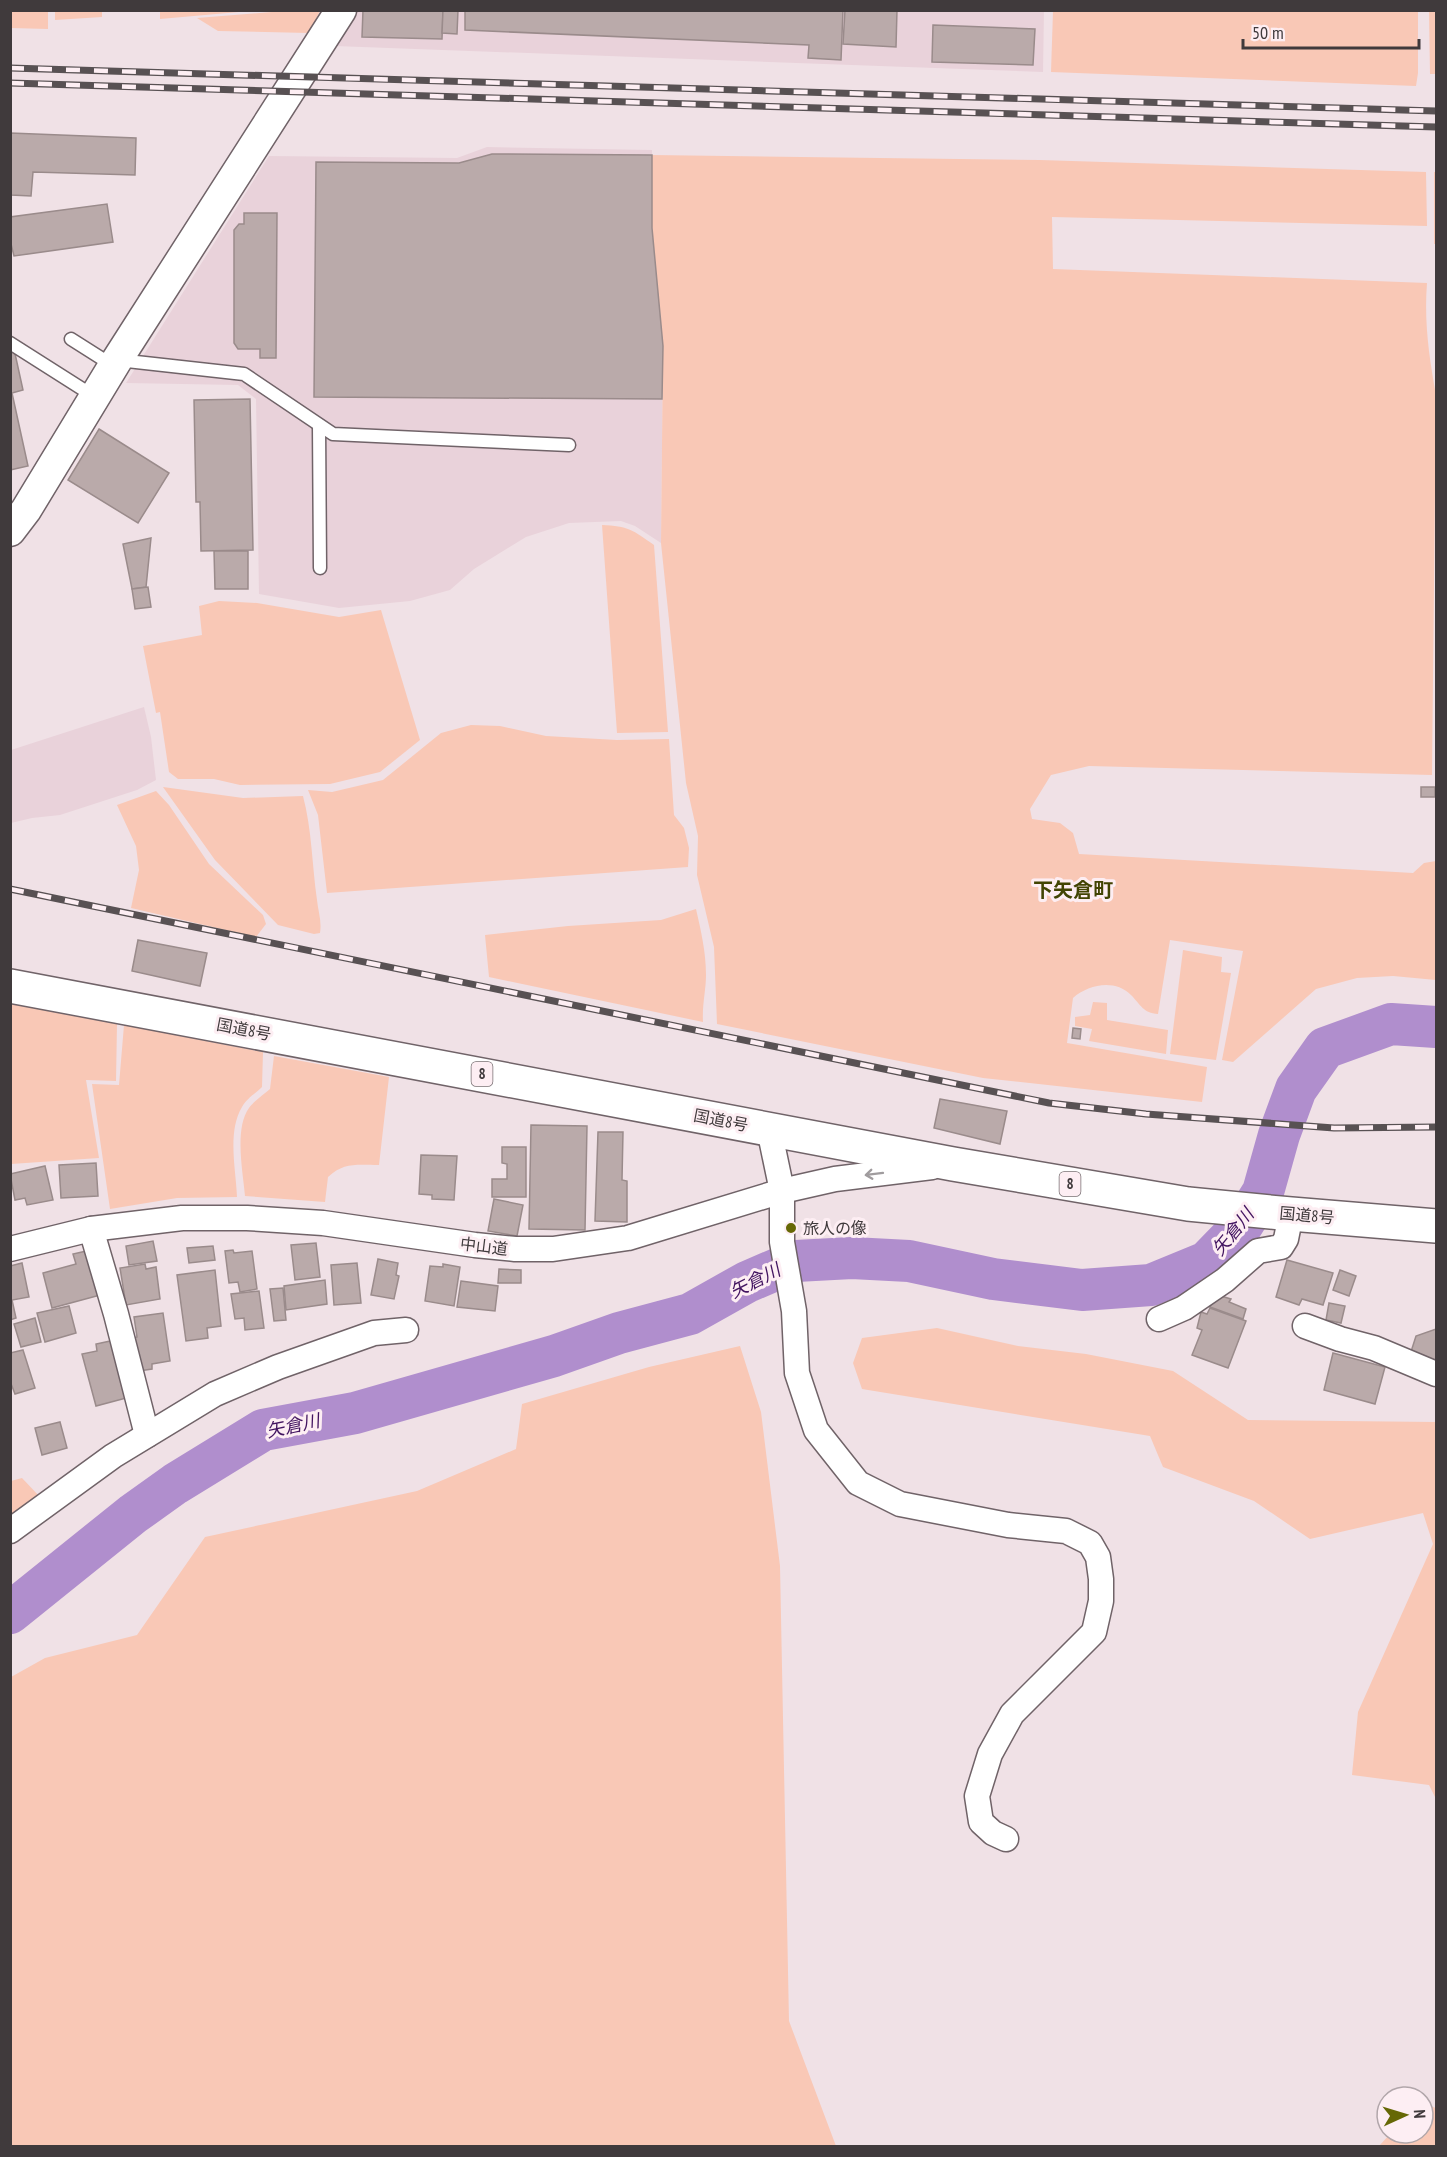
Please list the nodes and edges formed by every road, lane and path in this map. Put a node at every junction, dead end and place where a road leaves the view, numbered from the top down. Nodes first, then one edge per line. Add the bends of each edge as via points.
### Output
1 (341, 10) edge
2 (71, 339) dead end
3 (10, 344) edge
4 (115, 363) junction
5 (95, 397) junction
6 (320, 425) junction
7 (569, 445) dead end
8 (10, 531) edge
9 (320, 568) dead end
10 (10, 986) edge
11 (769, 1129) junction
12 (855, 1146) junction
13 (953, 1164) junction
14 (835, 1179) junction
15 (782, 1191) junction
16 (1287, 1214) junction
17 (1437, 1226) edge
18 (90, 1229) junction
19 (10, 1249) edge
20 (1159, 1319) dead end
21 (1305, 1326) dead end
22 (406, 1330) dead end
23 (1437, 1374) edge
24 (147, 1435) junction
25 (10, 1531) edge
26 (1006, 1839) dead end

1 - 4 street
2 - 4 lane
3 - 5 lane
4 - 5 street
4 - 6 lane via 244,374
5 - 8 street via 34,510
6 - 7 lane via 333,434
6 - 9 lane
10 - 11 highway, 国道8号 / 8
11 - 12 highway, 国道8号 / 8
11 - 15 street
12 - 13 highway, 国道8号 / 8
12 - 14 street
13 -> 14 street, 中山道
13 - 16 highway, 国道8号 / 8 via 1188,1203
14 - 15 street, 中山道
15 - 18 street, 中山道 via 628,1238 553,1249 475,1245 291,1219 182,1218
15 - 26 street via 782,1242 794,1311 797,1373 816,1430 858,1483 900,1504 1008,1525 1066,1531 1090,1543 1098,1557 1101,1601 1094,1632 1012,1714 990,1754 977,1796 981,1822
16 - 17 highway, 国道8号 / 8
16 - 20 street via 1286,1239 1281,1247 1258,1251 1208,1292
18 - 19 street, 中山道
18 - 24 street
21 - 23 street
22 - 24 street via 374,1333 278,1367 215,1394
24 - 25 street

